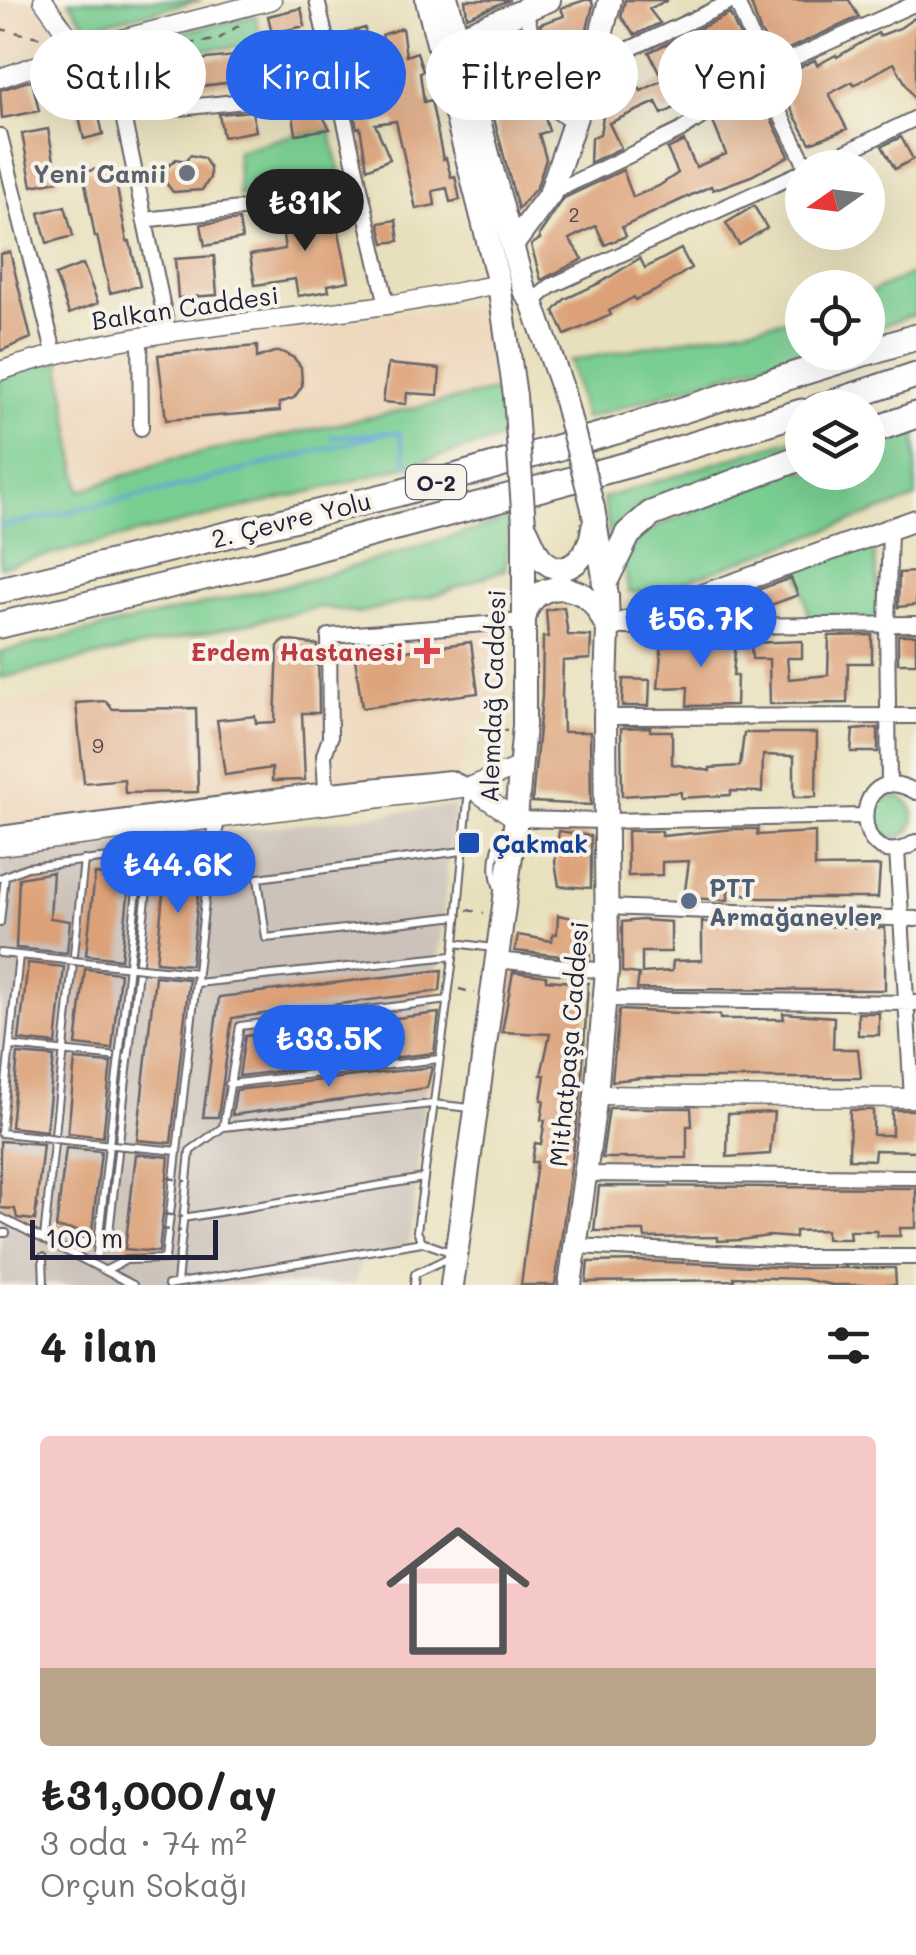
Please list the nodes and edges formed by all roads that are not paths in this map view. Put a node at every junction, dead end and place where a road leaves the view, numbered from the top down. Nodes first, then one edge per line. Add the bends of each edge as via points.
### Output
1 (272, 0) edge
2 (317, 0) edge
3 (427, 0) edge
4 (447, 0) edge
5 (549, 0) edge
6 (735, 0) edge
7 (916, 3) edge
8 (523, 5) edge
9 (605, 5) edge
10 (47, 6) edge
11 (64, 30) edge
12 (156, 30) edge
13 (324, 30) edge
14 (457, 30) edge
15 (473, 30) edge
16 (531, 30) edge
17 (600, 30) edge
18 (747, 30) edge
19 (638, 45) edge
20 (802, 54) edge
21 (30, 67) edge
22 (0, 78) edge
23 (916, 118) edge
24 (123, 120) edge
25 (344, 120) edge
26 (481, 120) edge
27 (574, 120) edge
28 (697, 120) edge
29 (785, 120) edge
30 (0, 136) edge
31 (799, 150) edge
32 (848, 150) edge
33 (785, 179) edge
34 (361, 192) junction
35 (550, 194) junction
36 (144, 220) junction
37 (513, 244) junction
38 (499, 284) junction
39 (532, 302) junction
40 (387, 305) junction
41 (168, 332) junction
42 (140, 336) junction
43 (916, 337) edge
44 (885, 346) edge
45 (54, 352) junction
46 (810, 370) edge
47 (0, 371) edge
48 (916, 375) edge
49 (871, 390) edge
50 (916, 415) edge
51 (785, 417) edge
52 (885, 426) edge
53 (141, 428) dead end
54 (785, 463) edge
55 (593, 508) junction
56 (916, 520) edge
57 (524, 524) junction
58 (890, 530) junction
59 (916, 530) edge
60 (605, 581) junction
61 (0, 590) edge
62 (524, 621) junction
63 (916, 624) edge
64 (0, 625) edge
65 (887, 625) junction
66 (608, 628) junction
67 (916, 716) edge
68 (888, 717) junction
69 (605, 718) junction
70 (520, 766) junction
71 (889, 785) junction
72 (469, 786) junction
73 (326, 790) junction
74 (916, 792) edge
75 (220, 811) junction
76 (863, 816) junction
77 (516, 819) junction
78 (606, 821) junction
79 (0, 834) edge
80 (916, 842) edge
81 (0, 846) edge
82 (211, 847) junction
83 (897, 850) junction
84 (462, 851) junction
85 (151, 853) junction
86 (84, 860) junction
87 (121, 870) dead end
88 (2, 877) edge
89 (606, 908) junction
90 (458, 916) junction
91 (908, 919) edge
92 (0, 923) edge
93 (455, 943) junction
94 (4, 953) edge
95 (497, 954) junction
96 (20, 955) junction
97 (452, 956) junction
98 (130, 967) junction
99 (606, 971) junction
100 (198, 973) junction
101 (197, 983) junction
102 (604, 998) junction
103 (448, 1000) junction
104 (910, 1003) edge
105 (11, 1046) junction
106 (64, 1052) junction
107 (128, 1058) junction
108 (438, 1059) junction
109 (229, 1084) junction
110 (596, 1095) junction
111 (914, 1098) edge
112 (432, 1104) junction
113 (475, 1109) junction
114 (223, 1127) junction
115 (1, 1133) edge
116 (111, 1145) junction
117 (178, 1152) junction
118 (585, 1174) junction
119 (916, 1176) edge
120 (424, 1178) junction
121 (0, 1216) edge
122 (183, 1218) junction
123 (44, 1238) junction
124 (422, 1242) junction
125 (576, 1246) junction
126 (68, 1251) junction
127 (455, 1254) junction
128 (44, 1257) dead end
129 (916, 1258) edge
130 (96, 1265) junction
131 (106, 1270) junction
132 (177, 1283) edge
133 (44, 1285) edge
134 (133, 1285) edge
135 (168, 1285) edge
136 (414, 1285) edge
137 (452, 1285) edge
138 (570, 1285) edge

1 - 12 street
2 - 13 street
3 - 38 main road
4 - 14 main road
5 - 8 main road
6 - 18 street
6 - 19 street
7 - 20 street
8 - 15 main road
8 - 16 street
9 - 17 main road
10 - 11 street
21 - 22 street
23 - 32 street
24 - 36 street
25 - 34 street
26 - 37 main road
27 - 35 main road
28 - 35 street
29 - 31 street
30 - 45 street
33 - 39 street via 551,286
34 - 36 street
34 - 40 street
35 - 37 main road
36 - 41 street
37 - 39 main road
38 - 40 street, Balkan Caddesi
38 - 57 main road, Alemdağ Caddesi, bridge
39 - 55 main road, Mithatpaşa Caddesi, bridge
40 - 41 street, Balkan Caddesi
41 - 42 street, Balkan Caddesi
42 - 45 street, Balkan Caddesi
42 - 53 street
43 - 44 highway, 2. Çevre Yolu / O-2
45 - 47 street, Balkan Caddesi
46 - 61 highway, 2. Çevre Yolu / O-2 via 399,493
48 - 49 highway
50 - 52 highway
51 - 64 highway, 2. Çevre Yolu / O-2 via 255,565
54 - 60 highway via 651,514 628,534
55 - 57 main road via 588,550 567,568 541,558
55 - 60 main road, Mithatpaşa Caddesi
56 - 58 main road
57 - 62 main road, Alemdağ Caddesi
58 - 59 street
58 - 65 street
58 - 66 main road
60 - 66 main road, Mithatpaşa Caddesi
62 - 66 main road via 537,594 563,588 587,597
62 - 70 main road, Alemdağ Caddesi
62 - 73 street via 329,636
63 - 65 street
65 - 66 street
65 - 68 street
66 - 69 main road, Mithatpaşa Caddesi
67 - 68 street
68 - 69 street
68 - 71 street
69 - 78 main road, Mithatpaşa Caddesi
70 - 72 street
70 - 77 main road, Alemdağ Caddesi
71 - 74 street
71 - 76 street via 870,796
72 - 73 street via 450,778
72 - 75 street
72 - 77 street
72 - 84 lane
73 - 75 street
75 - 79 street
75 - 81 street
75 - 82 street
76 - 78 street
76 - 83 street via 870,837
77 - 78 street
77 - 95 main road, Alemdağ Caddesi
78 - 89 main road, Mithatpaşa Caddesi
80 - 83 street
82 - 85 lane
82 - 100 lane
83 - 91 street
84 - 90 lane
84 - 90 lane via 258,878 266,938
85 - 86 lane
85 - 107 lane
86 - 88 lane
86 - 106 lane
87 - 98 lane via 139,871
88 - 92 lane
89 - 91 street
89 - 99 main road, Mithatpaşa Caddesi
90 - 93 lane
91 - 104 street
93 - 95 lane
93 - 97 lane
94 - 96 lane
95 - 99 street
95 - 113 main road, Alemdağ Caddesi
96 - 98 lane, bridge
96 - 105 lane
97 - 101 lane
97 - 103 lane
98 - 100 lane, bridge
98 - 116 lane, bridge
99 - 102 main road, Mithatpaşa Caddesi
100 - 101 lane
101 - 117 lane
102 - 104 street
102 - 110 main road, Mithatpaşa Caddesi
103 - 108 lane
103 - 109 lane via 240,1026
104 - 111 street
105 - 106 lane
105 - 115 lane
106 - 107 lane
106 - 123 lane
107 - 126 lane via 109,1233 92,1244 73,1241
108 - 109 lane
108 - 112 lane
109 - 114 lane
110 - 111 street
110 - 118 main road, Mithatpaşa Caddesi
112 - 113 lane
112 - 114 lane
112 - 120 lane
113 - 127 main road, Alemdağ Caddesi
114 - 122 lane via 190,1151
115 - 116 lane, bridge
116 - 117 lane, bridge
116 - 130 lane, bridge
117 - 131 lane via 165,1259 126,1260
118 - 119 street
118 - 125 main road, Mithatpaşa Caddesi
120 - 122 lane
120 - 124 lane via 417,1231
121 - 123 lane
122 - 132 lane
123 - 126 lane
124 - 127 lane
124 - 132 lane
125 - 129 street
125 - 138 main road, Mithatpaşa Caddesi
126 - 130 lane
127 - 136 lane via 415,1274
127 - 137 main road, Alemdağ Caddesi
128 - 133 lane
130 - 131 lane
131 - 134 lane
132 - 135 lane

